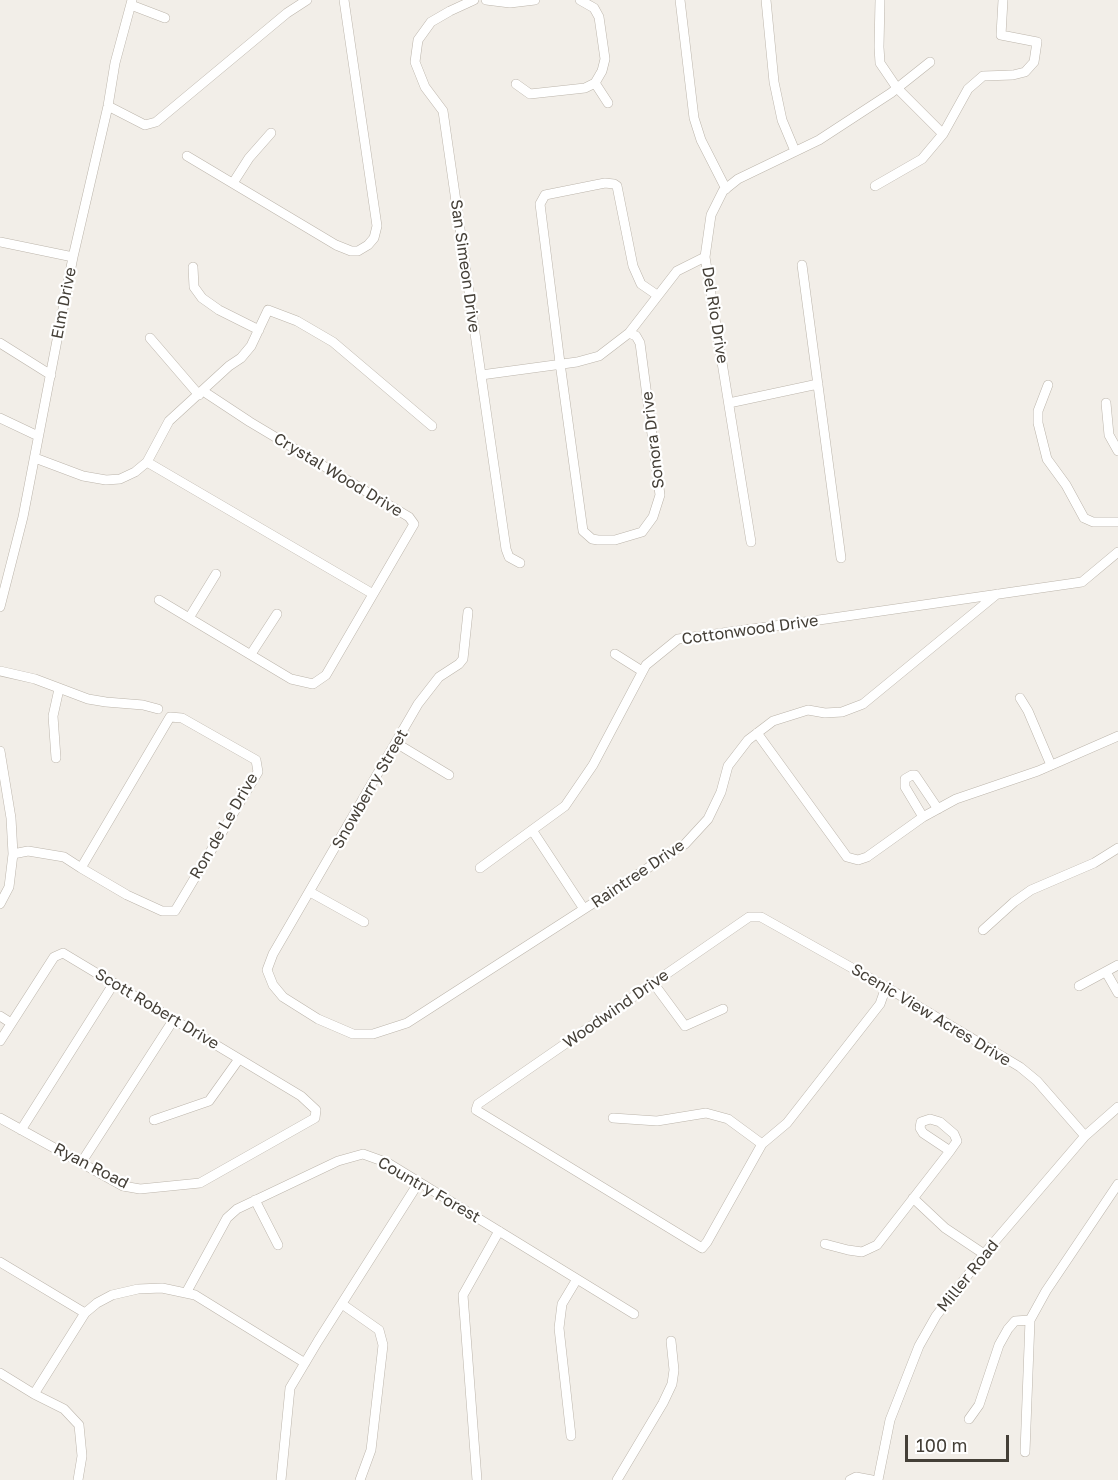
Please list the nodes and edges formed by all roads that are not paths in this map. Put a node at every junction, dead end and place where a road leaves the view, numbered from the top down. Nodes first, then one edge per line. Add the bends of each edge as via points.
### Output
1 (307, 0) edge
2 (344, 0) edge
3 (474, 0) edge
4 (486, 0) edge
5 (535, 0) edge
6 (579, 0) edge
7 (680, 0) edge
8 (766, 0) edge
9 (880, 0) edge
10 (1003, 0) edge
11 (132, 2) edge
12 (165, 18) dead end
13 (930, 62) dead end
14 (595, 83) junction
15 (516, 84) dead end
16 (897, 88) junction
17 (608, 103) dead end
18 (108, 106) junction
19 (271, 133) dead end
20 (943, 134) junction
21 (795, 151) junction
22 (187, 156) dead end
23 (233, 183) junction
24 (875, 186) dead end
25 (726, 189) junction
26 (0, 242) edge
27 (73, 257) junction
28 (705, 257) junction
29 (802, 265) dead end
30 (193, 267) dead end
31 (657, 295) junction
32 (259, 330) junction
33 (629, 333) junction
34 (150, 338) dead end
35 (0, 343) edge
36 (560, 363) junction
37 (51, 375) junction
38 (481, 375) junction
39 (818, 384) junction
40 (1048, 385) dead end
41 (201, 393) junction
42 (729, 403) junction
43 (1106, 403) dead end
44 (0, 418) edge
45 (432, 426) dead end
46 (38, 436) junction
47 (1118, 451) edge
48 (35, 458) junction
49 (147, 462) junction
50 (1118, 522) edge
51 (751, 542) dead end
52 (1118, 552) edge
53 (841, 558) dead end
54 (520, 563) dead end
55 (216, 574) dead end
56 (373, 594) junction
57 (997, 594) junction
58 (159, 600) dead end
59 (0, 608) edge
60 (468, 612) dead end
61 (277, 614) dead end
62 (189, 618) junction
63 (250, 654) junction
64 (615, 654) dead end
65 (0, 670) edge
66 (642, 671) junction
67 (59, 689) junction
68 (1020, 698) dead end
69 (158, 709) dead end
70 (757, 733) junction
71 (1118, 736) edge
72 (396, 743) junction
73 (0, 751) edge
74 (56, 758) dead end
75 (1051, 765) junction
76 (449, 775) dead end
77 (938, 809) junction
78 (923, 817) junction
79 (532, 830) junction
80 (1118, 848) edge
81 (13, 854) junction
82 (81, 868) junction
83 (480, 868) dead end
84 (310, 892) junction
85 (0, 904) edge
86 (584, 909) junction
87 (761, 916) joint
88 (364, 922) dead end
89 (983, 930) dead end
90 (1118, 965) edge
91 (267, 970) joint
92 (1106, 972) junction
93 (114, 984) junction
94 (654, 984) junction
95 (1079, 986) dead end
96 (886, 987) junction
97 (1118, 993) edge
98 (723, 1010) dead end
99 (0, 1016) edge
100 (174, 1019) junction
101 (11, 1023) junction
102 (0, 1041) edge
103 (239, 1059) junction
104 (1118, 1107) edge
105 (0, 1118) edge
106 (613, 1118) dead end
107 (315, 1119) joint
108 (154, 1120) dead end
109 (21, 1130) junction
110 (1084, 1136) junction
111 (762, 1144) junction
112 (950, 1151) dead end
113 (81, 1163) junction
114 (419, 1182) junction
115 (1118, 1184) edge
116 (913, 1198) junction
117 (255, 1200) junction
118 (499, 1231) junction
119 (825, 1244) dead end
120 (278, 1245) dead end
121 (984, 1254) junction
122 (0, 1263) edge
123 (578, 1279) junction
124 (186, 1293) junction
125 (342, 1304) junction
126 (85, 1313) junction
127 (634, 1314) dead end
128 (1030, 1320) junction
129 (671, 1341) dead end
130 (305, 1363) junction
131 (0, 1373) edge
132 (34, 1394) junction
133 (969, 1419) dead end
134 (571, 1436) dead end
135 (1026, 1452) dead end
136 (78, 1480) edge
137 (281, 1480) edge
138 (360, 1480) edge
139 (477, 1480) edge
140 (617, 1480) edge
141 (850, 1480) edge
142 (872, 1480) edge
143 (878, 1480) edge

1 - 18 street via 286,13 156,122 145,125
2 - 23 street via 377,226 374,238 358,251 351,251
3 - 38 street, San Simeon Drive via 431,22 418,40 415,62 425,87 443,111
4 - 5 street
6 - 14 street via 594,8 599,17 605,59
7 - 25 street via 694,118
8 - 21 street via 774,82 782,120
9 - 16 street via 880,63
10 - 20 street via 1001,35 1036,42 1034,62 1025,72 983,76 968,89
11 - 12 street
11 - 18 street, Elm Drive
13 - 16 street, Del Rio Drive
14 - 15 street via 585,88 530,94
14 - 17 street
16 - 20 street
16 - 21 street, Del Rio Drive via 819,140
18 - 27 street, Elm Drive
19 - 23 street
20 - 24 street via 922,159
21 - 25 street, Del Rio Drive
22 - 23 street
25 - 28 street, Del Rio Drive via 711,215
26 - 27 street
27 - 37 street, Elm Drive
28 - 31 street via 677,271
28 - 42 street, Del Rio Drive
29 - 39 street
30 - 32 street via 194,287 202,298
31 - 33 street
31 - 36 street via 641,284 633,266 614,183 545,195 540,204
32 - 41 street via 241,358
32 - 45 street via 268,310 297,321 333,342
33 - 36 street via 599,356
33 - 36 street, Sonora Drive via 640,343 660,495 653,517 642,532 615,540 598,540 583,531
34 - 41 street
35 - 37 street
36 - 38 street
37 - 46 street, Elm Drive
38 - 54 street, San Simeon Drive via 506,549 509,557
39 - 42 street
39 - 53 street
40 - 50 street via 1038,411 1047,459 1084,518
41 - 49 street via 169,421
41 - 56 street, Crystal Wood Drive via 409,517 414,524
42 - 51 street, Del Rio Drive
43 - 47 street via 1109,435
44 - 46 street
46 - 48 street, Elm Drive
48 - 49 street via 106,480 120,479
48 - 59 street, Elm Drive
49 - 56 street
52 - 57 street, Cottonwood Drive via 1082,582
55 - 62 street
56 - 63 street, Crystal Wood Drive via 326,675 313,684 291,679
57 - 66 street, Cottonwood Drive via 678,639
57 - 70 street, Raintree Drive via 863,704 842,712 808,710 773,721
58 - 62 street
60 - 72 street, Snowberry Street via 463,659 439,677
61 - 63 street
62 - 63 street
64 - 66 street
65 - 67 street
66 - 79 street, Cottonwood Drive via 576,791 565,806
67 - 69 street via 88,699
67 - 74 street via 53,716
68 - 75 street
70 - 78 street via 848,857 858,860 867,856
70 - 86 street, Raintree Drive via 728,766 708,819 685,844
71 - 75 street
72 - 76 street
72 - 84 street, Snowberry Street
73 - 81 street
75 - 77 street
77 - 78 street
77 - 78 street via 912,775 905,779 905,787
79 - 83 street, Cottonwood Drive
79 - 86 street
80 - 89 street via 1094,863 1031,890
81 - 82 street, Ron de Le Drive via 28,850 64,857
81 - 85 street via 9,887
82 - 82 street, Ron de Le Drive via 171,717 182,718 256,760 258,772 175,911 162,911 127,895
84 - 88 street
84 - 91 street, Snowberry Street
86 - 91 street, Raintree Drive via 406,1023 373,1034 353,1034 318,1019 283,997
87 - 94 street, Woodwind Drive via 748,917
87 - 96 street, Scenic View Acres Drive
90 - 92 street
92 - 95 street
92 - 97 street
93 - 100 street, Scott Robert Drive
93 - 101 street, Scott Robert Drive via 63,953 54,957
93 - 109 street
94 - 98 street via 685,1026
94 - 111 street, Woodwind Drive via 478,1104 476,1110 702,1248
96 - 110 street, Scenic View Acres Drive via 1020,1067
96 - 111 street via 880,1004 787,1123
99 - 101 street
100 - 103 street, Scott Robert Drive
100 - 113 street
101 - 102 street
103 - 107 street, Scott Robert Drive via 301,1096 316,1110
103 - 108 street via 209,1101
104 - 110 street, Miller Road
105 - 109 street, Ryan Road
106 - 111 street via 657,1120 706,1113 728,1119
107 - 113 street, Ryan Road via 200,1183 140,1189 123,1186
109 - 113 street, Ryan Road
110 - 121 street, Miller Road
112 - 116 street
114 - 117 street, Country Forest via 388,1163 363,1154 338,1161
114 - 118 street, Country Forest
114 - 125 street
115 - 128 street
116 - 119 street via 877,1245 862,1252
116 - 121 street via 945,1228
117 - 120 street
117 - 124 street, Country Forest via 227,1218
118 - 123 street, Country Forest
118 - 139 street via 463,1294
121 - 143 street, Miller Road via 936,1316 920,1346 890,1420
122 - 126 street
123 - 127 street, Country Forest
123 - 134 street via 562,1304 558,1328
124 - 126 street via 138,1289 112,1295
124 - 130 street
125 - 130 street
125 - 138 street via 379,1330 383,1345 371,1450
126 - 132 street
128 - 133 street via 1015,1321 1008,1329 979,1405
128 - 135 street
129 - 140 street via 672,1384
130 - 137 street via 290,1388
131 - 132 street
132 - 136 street via 64,1409 79,1425 82,1456
141 - 142 street

